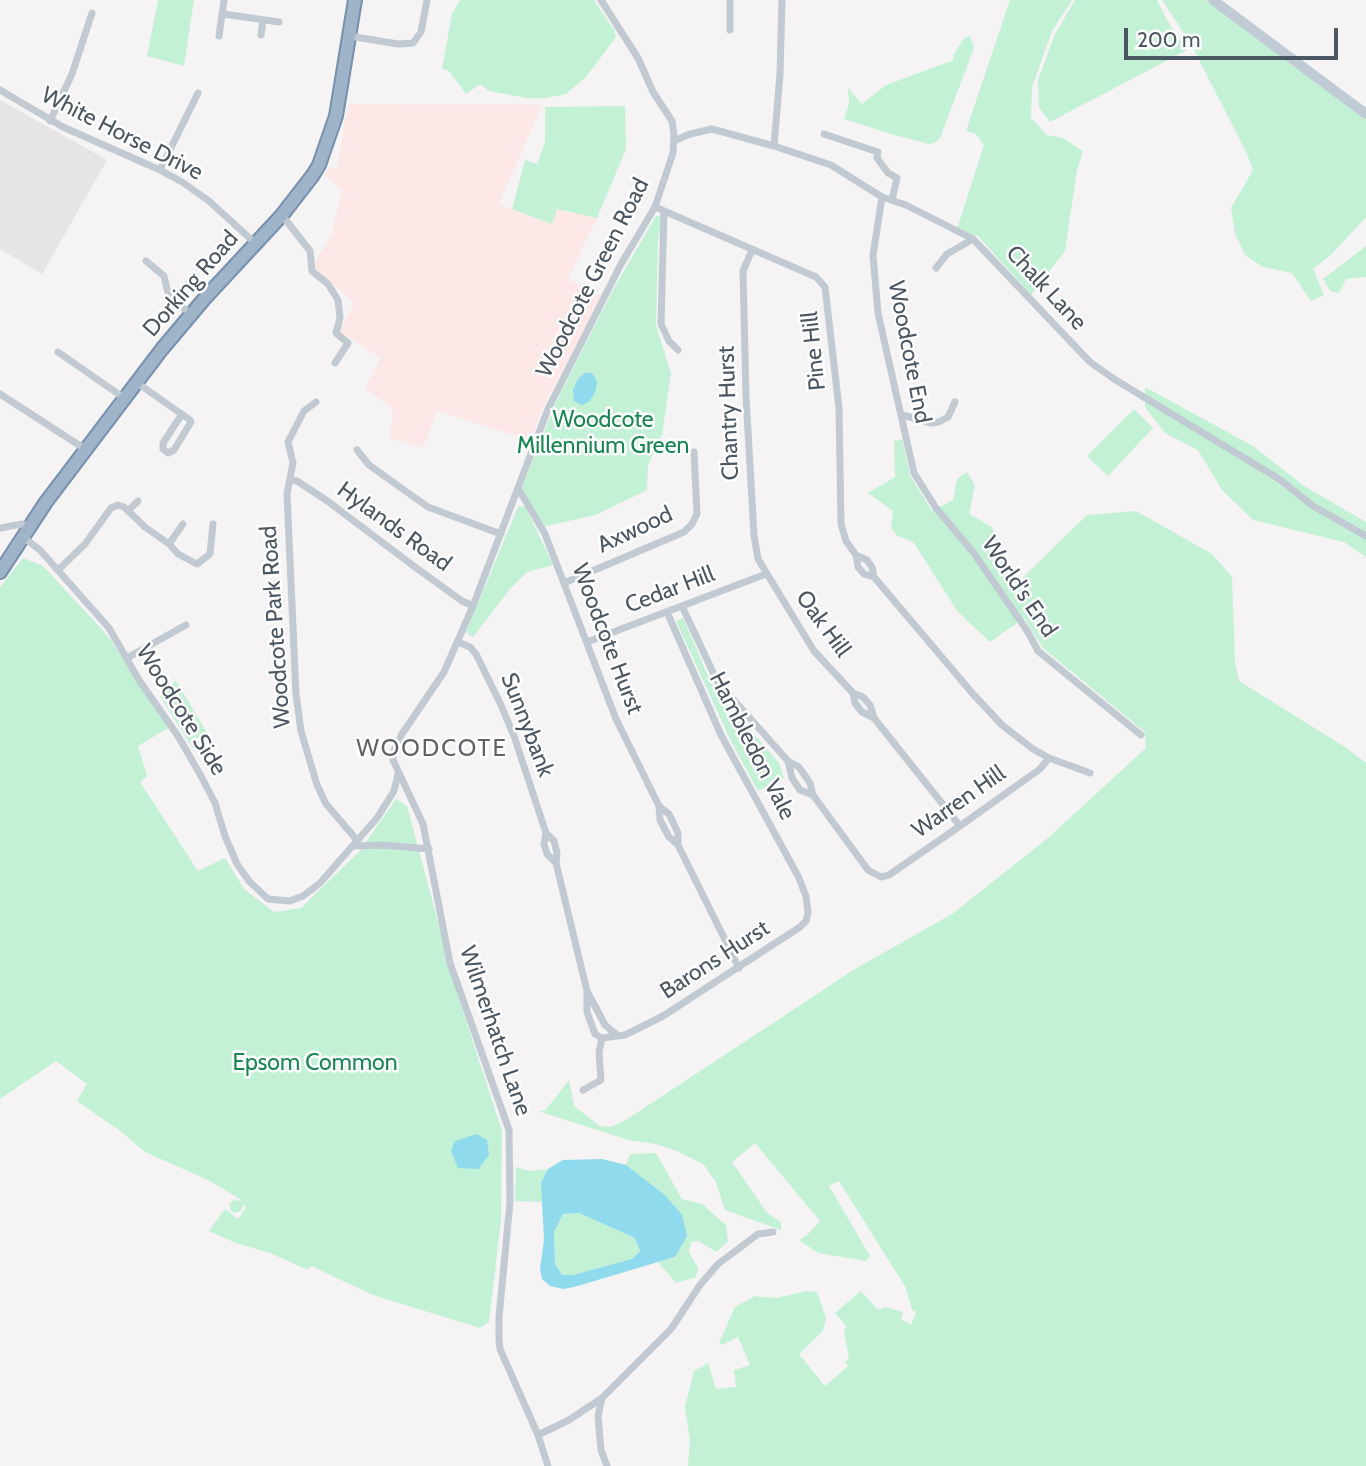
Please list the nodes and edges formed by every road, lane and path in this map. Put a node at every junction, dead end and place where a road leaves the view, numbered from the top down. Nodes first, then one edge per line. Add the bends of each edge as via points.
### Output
1 (224, 0) edge
2 (355, 0) edge
3 (427, 0) edge
4 (601, 0) edge
5 (730, 0) edge
6 (782, 0) edge
7 (1213, 0) edge
8 (92, 13) dead end
9 (223, 13) junction
10 (263, 20) junction
11 (279, 22) dead end
12 (730, 30) dead end
13 (261, 35) dead end
14 (219, 36) dead end
15 (349, 36) junction
16 (0, 90) edge
17 (198, 93) dead end
18 (1366, 114) edge
19 (50, 121) junction
20 (824, 134) dead end
21 (674, 141) junction
22 (774, 146) junction
23 (160, 170) junction
24 (882, 197) junction
25 (892, 200) junction
26 (655, 207) junction
27 (664, 211) junction
28 (282, 215) junction
29 (973, 239) junction
30 (256, 243) junction
31 (751, 250) junction
32 (146, 261) dead end
33 (936, 268) dead end
34 (191, 314) junction
35 (678, 350) dead end
36 (58, 352) dead end
37 (335, 363) dead end
38 (136, 382) junction
39 (0, 394) edge
40 (124, 398) junction
41 (316, 402) dead end
42 (955, 402) dead end
43 (182, 414) junction
44 (902, 415) junction
45 (86, 449) junction
46 (357, 450) dead end
47 (694, 452) dead end
48 (291, 480) junction
49 (518, 488) junction
50 (138, 501) dead end
51 (936, 508) joint
52 (128, 511) junction
53 (183, 524) dead end
54 (214, 524) dead end
55 (0, 528) edge
56 (25, 531) junction
57 (501, 534) junction
58 (1366, 536) edge
59 (169, 544) junction
60 (58, 570) junction
61 (0, 572) edge
62 (766, 575) junction
63 (564, 583) junction
64 (473, 606) junction
65 (682, 606) junction
66 (667, 612) junction
67 (186, 625) dead end
68 (458, 642) junction
69 (587, 642) junction
70 (127, 658) junction
71 (1141, 734) dead end
72 (1049, 758) junction
73 (788, 761) junction
74 (1090, 773) dead end
75 (398, 774) junction
76 (813, 795) junction
77 (960, 826) junction
78 (355, 843) junction
79 (429, 849) junction
80 (806, 896) joint
81 (739, 968) junction
82 (587, 991) junction
83 (618, 1036) junction
84 (602, 1038) junction
85 (583, 1090) dead end
86 (773, 1232) dead end
87 (602, 1398) junction
88 (538, 1435) junction
89 (548, 1466) edge
90 (607, 1466) edge

1 - 9 street
2 - 15 highway, Dorking Road
3 - 15 street via 421,32 413,43
4 - 21 street via 671,121
5 - 12 street
6 - 22 street
7 - 18 main road
8 - 19 street
9 - 10 street
9 - 14 street
10 - 11 street
10 - 13 street
15 - 28 highway, Dorking Road via 336,116 326,144 313,175
16 - 19 street, White Horse Drive
17 - 23 street
19 - 23 street, White Horse Drive
20 - 25 street via 878,152 877,158 897,178
21 - 22 street, Chalk Lane via 712,129
21 - 26 street, Woodcote Green Road
22 - 24 street, Chalk Lane via 831,165
23 - 30 street, White Horse Drive via 209,201
24 - 25 street, Chalk Lane
24 - 44 street, Woodcote End via 873,255 878,313
25 - 29 street, Chalk Lane
26 - 27 street, Pine Hill
26 - 49 street, Woodcote Green Road via 548,409
27 - 31 street, Pine Hill
27 - 35 street via 662,324 668,341
28 - 30 highway, Dorking Road
28 - 37 street via 310,251 312,271 338,300 336,333 348,343
29 - 33 street via 947,254
29 - 58 street, Chalk Lane via 1090,362
30 - 34 highway, Dorking Road
31 - 62 street, Chantry Hurst via 743,271 746,397 754,535
31 - 72 street, Pine Hill via 816,277 827,293 839,408 841,524 846,541 856,555 867,560 874,577 973,694 1002,725
32 - 34 street via 164,276 169,298
34 - 38 highway, Dorking Road
36 - 40 street
38 - 40 highway, Dorking Road
38 - 43 street
39 - 45 street
40 - 45 highway, Dorking Road
41 - 48 street, Woodcote Park Road via 304,411 289,438
42 - 44 street via 948,417 939,422
43 - 43 street via 191,425 168,453 163,443
44 - 51 street, Woodcote End via 914,473
45 - 56 highway, Dorking Road
46 - 57 street via 369,465 428,508
47 - 63 street, Axwood via 698,503 692,524 672,539
48 - 64 street, Hylands Road
48 - 78 street, Woodcote Park Road via 287,494 298,719 321,795
49 - 57 street, Woodcote Green Road
49 - 63 street, Woodcote Hurst via 545,534
50 - 52 street
51 - 71 street, World's End via 973,552 1038,651
52 - 59 street
52 - 60 street via 122,505 111,508 85,544
53 - 59 street
54 - 59 street via 212,549 201,563 193,563
55 - 56 street via 18,524
56 - 60 street, Woodcote Side
56 - 61 highway, Dorking Road
57 - 64 street, Woodcote Green Road
60 - 70 street, Woodcote Side via 108,628
62 - 65 street, Cedar Hill
62 - 77 street, Oak Hill via 804,638 853,693 870,705 874,718
63 - 69 street, Woodcote Hurst
64 - 68 street, Woodcote Green Road
65 - 66 street, Cedar Hill
65 - 73 street via 717,681
66 - 69 street, Cedar Hill
66 - 80 street, Hambledon Vale via 721,735
67 - 70 street
68 - 75 street, Woodcote Green Road via 399,740 393,760
68 - 82 street, Sunnybank via 476,654 524,764 546,833 544,845 556,863
69 - 81 street, Woodcote Hurst via 616,719 659,806 669,814 678,845
70 - 78 street, Woodcote Side via 188,753 215,803 237,863 259,892 279,901 303,897
72 - 74 street, Pine Hill
72 - 77 street, Warren Hill
73 - 76 street via 805,775
73 - 76 street via 800,790
75 - 78 street, Woodcote Side via 387,803
75 - 79 street, Wilmerhatch Lane via 415,802
76 - 77 street, Warren Hill via 868,870 881,877
78 - 79 street
79 - 88 street, Wilmerhatch Lane via 456,986 509,1130 510,1202 499,1340
80 - 81 street, Barons Hurst via 806,921
81 - 83 street, Barons Hurst via 663,1016
82 - 83 street, Sunnybank via 605,1025
82 - 84 street, Sunnybank via 591,1027
83 - 84 street
84 - 85 street via 601,1080
86 - 87 street via 758,1234 718,1264 671,1329
87 - 88 street
87 - 90 street via 598,1416
88 - 89 street, Wilmerhatch Lane

